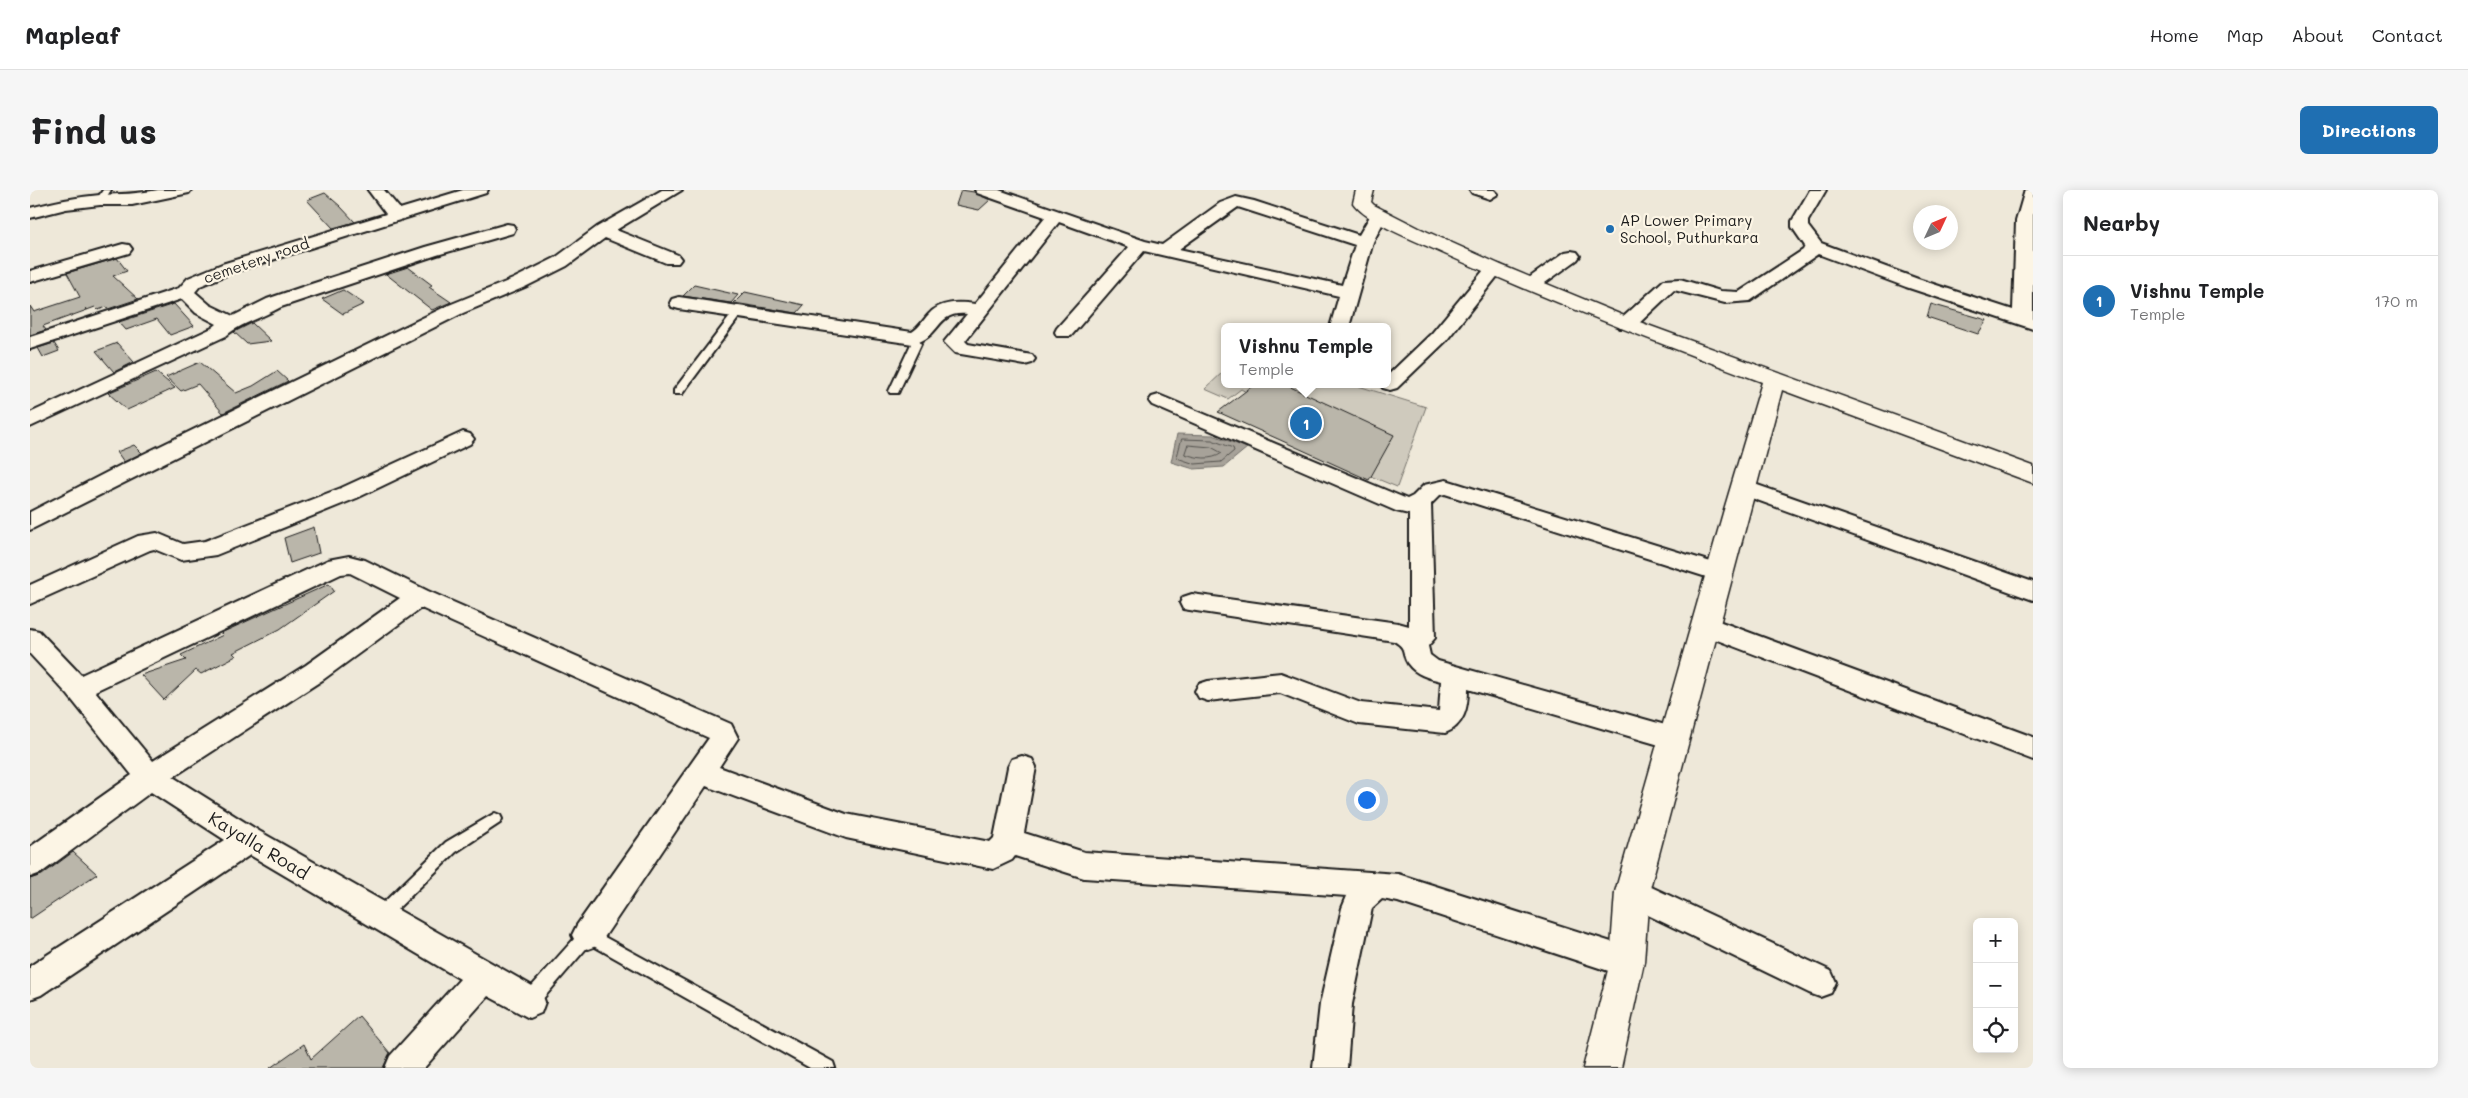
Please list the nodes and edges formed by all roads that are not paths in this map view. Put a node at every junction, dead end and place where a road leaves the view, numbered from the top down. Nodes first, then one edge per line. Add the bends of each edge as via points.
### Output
1 (183, 190) edge
2 (376, 190) edge
3 (480, 190) edge
4 (674, 190) edge
5 (983, 190) edge
6 (1365, 190) edge
7 (1818, 190) edge
8 (2033, 190) edge
9 (104, 195) edge
10 (1232, 196) edge
11 (68, 197) edge
12 (31, 210) edge
13 (396, 215) junction
14 (1379, 215) junction
15 (1055, 216) junction
16 (507, 229) dead end
17 (603, 231) junction
18 (1364, 242) junction
19 (1140, 245) junction
20 (1814, 246) junction
21 (123, 249) dead end
22 (1163, 252) junction
23 (1571, 256) dead end
24 (672, 259) dead end
25 (1494, 269) junction
26 (30, 277) edge
27 (1532, 284) junction
28 (185, 292) junction
29 (1347, 292) junction
30 (679, 303) dead end
31 (978, 310) junction
32 (738, 312) junction
33 (2028, 321) edge
34 (1342, 323) edge
35 (1627, 324) junction
36 (227, 326) junction
37 (1064, 332) dead end
38 (913, 338) junction
39 (30, 343) edge
40 (1025, 359) dead end
41 (1774, 379) junction
42 (1391, 383) edge
43 (894, 391) dead end
44 (678, 392) dead end
45 (1159, 401) dead end
46 (30, 421) edge
47 (463, 439) dead end
48 (2033, 475) edge
49 (1743, 487) junction
50 (1420, 504) junction
51 (30, 522) edge
52 (1719, 573) junction
53 (2033, 591) edge
54 (30, 595) edge
55 (419, 597) junction
56 (1192, 603) dead end
57 (1705, 625) junction
58 (30, 638) edge
59 (1422, 638) dead end
60 (1454, 675) junction
61 (77, 688) junction
62 (1208, 691) dead end
63 (1673, 738) junction
64 (2033, 750) edge
65 (1022, 767) dead end
66 (702, 773) junction
67 (150, 777) junction
68 (495, 819) dead end
69 (249, 840) junction
70 (1008, 841) junction
71 (30, 864) edge
72 (1377, 885) junction
73 (1632, 892) junction
74 (380, 916) junction
75 (588, 935) junction
76 (1627, 962) junction
77 (484, 976) junction
78 (1820, 982) dead end
79 (30, 984) edge
80 (529, 1002) joint
81 (402, 1068) edge
82 (827, 1068) edge
83 (1330, 1068) edge
84 (1602, 1068) edge

1 - 9 street via 141,199
2 - 13 street
3 - 13 street, cemetery road
4 - 17 street
5 - 15 street
6 - 14 street via 1362,203
7 - 20 street via 1800,220 1800,227
8 - 33 street via 2024,221
9 - 11 street
10 - 18 street
10 - 22 street via 1226,206
11 - 12 street
13 - 28 street, cemetery road via 210,274 194,282
14 - 18 street
14 - 25 street
15 - 19 street
15 - 31 street
16 - 36 street via 305,292
17 - 24 street
17 - 51 street via 569,257 544,270 456,309
18 - 29 street
19 - 22 street
19 - 37 street
20 - 33 street via 1912,283
20 - 35 street via 1810,253 1744,297 1716,296 1670,284
21 - 26 street
22 - 29 street
23 - 27 street
25 - 27 street
25 - 42 street via 1439,337
27 - 35 street
28 - 36 street, cemetery road via 203,309 226,320
28 - 39 street
29 - 34 street
30 - 32 street
31 - 38 street via 946,310 940,313 924,335
31 - 40 street via 954,342 956,347
32 - 38 street
32 - 44 lane
35 - 41 street
36 - 46 street
38 - 43 lane via 916,344
41 - 48 street
41 - 49 street
45 - 50 street via 1404,506
47 - 54 street via 349,493 208,549 181,552 157,541 146,542
49 - 52 street
49 - 53 street
50 - 52 street via 1430,490 1437,486 1446,487
50 - 59 street
52 - 57 street
55 - 61 street via 357,566 336,566
55 - 66 street via 720,732 724,738
55 - 67 street via 315,672
56 - 60 street via 1398,632 1414,640 1418,659 1423,664
57 - 63 street
57 - 64 street
58 - 61 street, Kayalla Road
60 - 62 street via 1453,712 1445,722 1359,714 1281,683
60 - 63 street
61 - 67 street, Kayalla Road
63 - 73 street
65 - 70 street
66 - 70 street via 846,826 993,856 1002,851
66 - 75 street
67 - 69 street, Kayalla Road
67 - 71 street
68 - 74 lane via 451,847
69 - 74 street, Kayalla Road
69 - 79 street
70 - 72 street via 1084,865
72 - 76 street via 1398,888
72 - 83 street via 1361,899 1357,908 1336,1004
73 - 76 street
73 - 78 street
74 - 77 street, Kayalla Road
75 - 80 lane
75 - 82 lane
76 - 84 street
77 - 80 street, Kayalla Road
77 - 81 street

